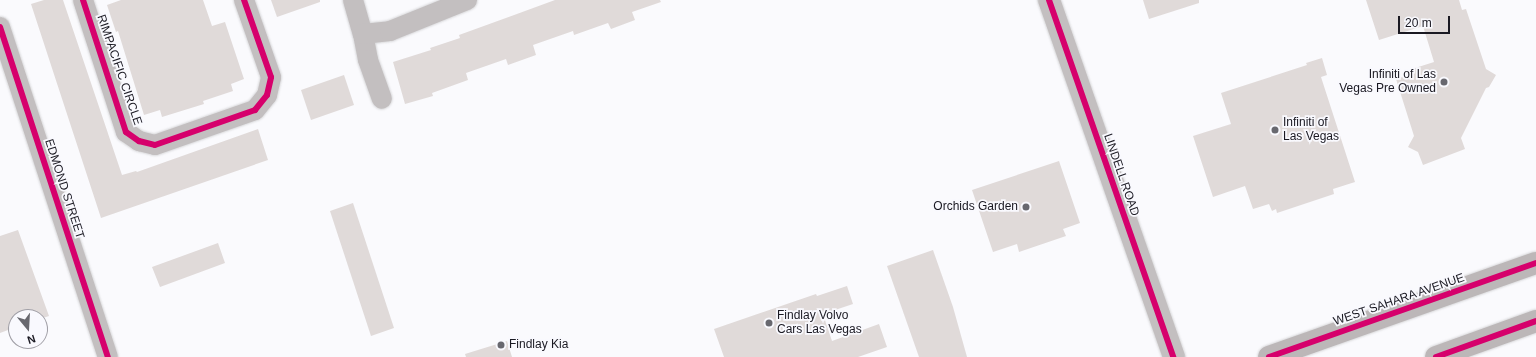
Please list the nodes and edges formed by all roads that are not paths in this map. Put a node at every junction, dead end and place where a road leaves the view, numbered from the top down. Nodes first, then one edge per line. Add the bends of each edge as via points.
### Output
1 (83, 0) edge
2 (244, 0) edge
3 (353, 0) edge
4 (467, 0) edge
5 (1049, 0) edge
6 (0, 27) edge
7 (363, 34) junction
8 (382, 100) dead end
9 (1536, 263) edge
10 (1536, 321) edge
11 (108, 357) edge
12 (1173, 357) edge
13 (1269, 357) edge
14 (1436, 357) edge

1 - 2 street, RIMPACIFIC CIRCLE via 126,132 139,142 155,145 255,110 267,95 270,77
3 - 7 street
4 - 7 street via 390,31
5 - 12 street, LINDELL ROAD
6 - 11 street, EDMOND STREET
7 - 8 street via 368,60
9 - 13 main road, WEST SAHARA AVENUE
10 - 14 main road

